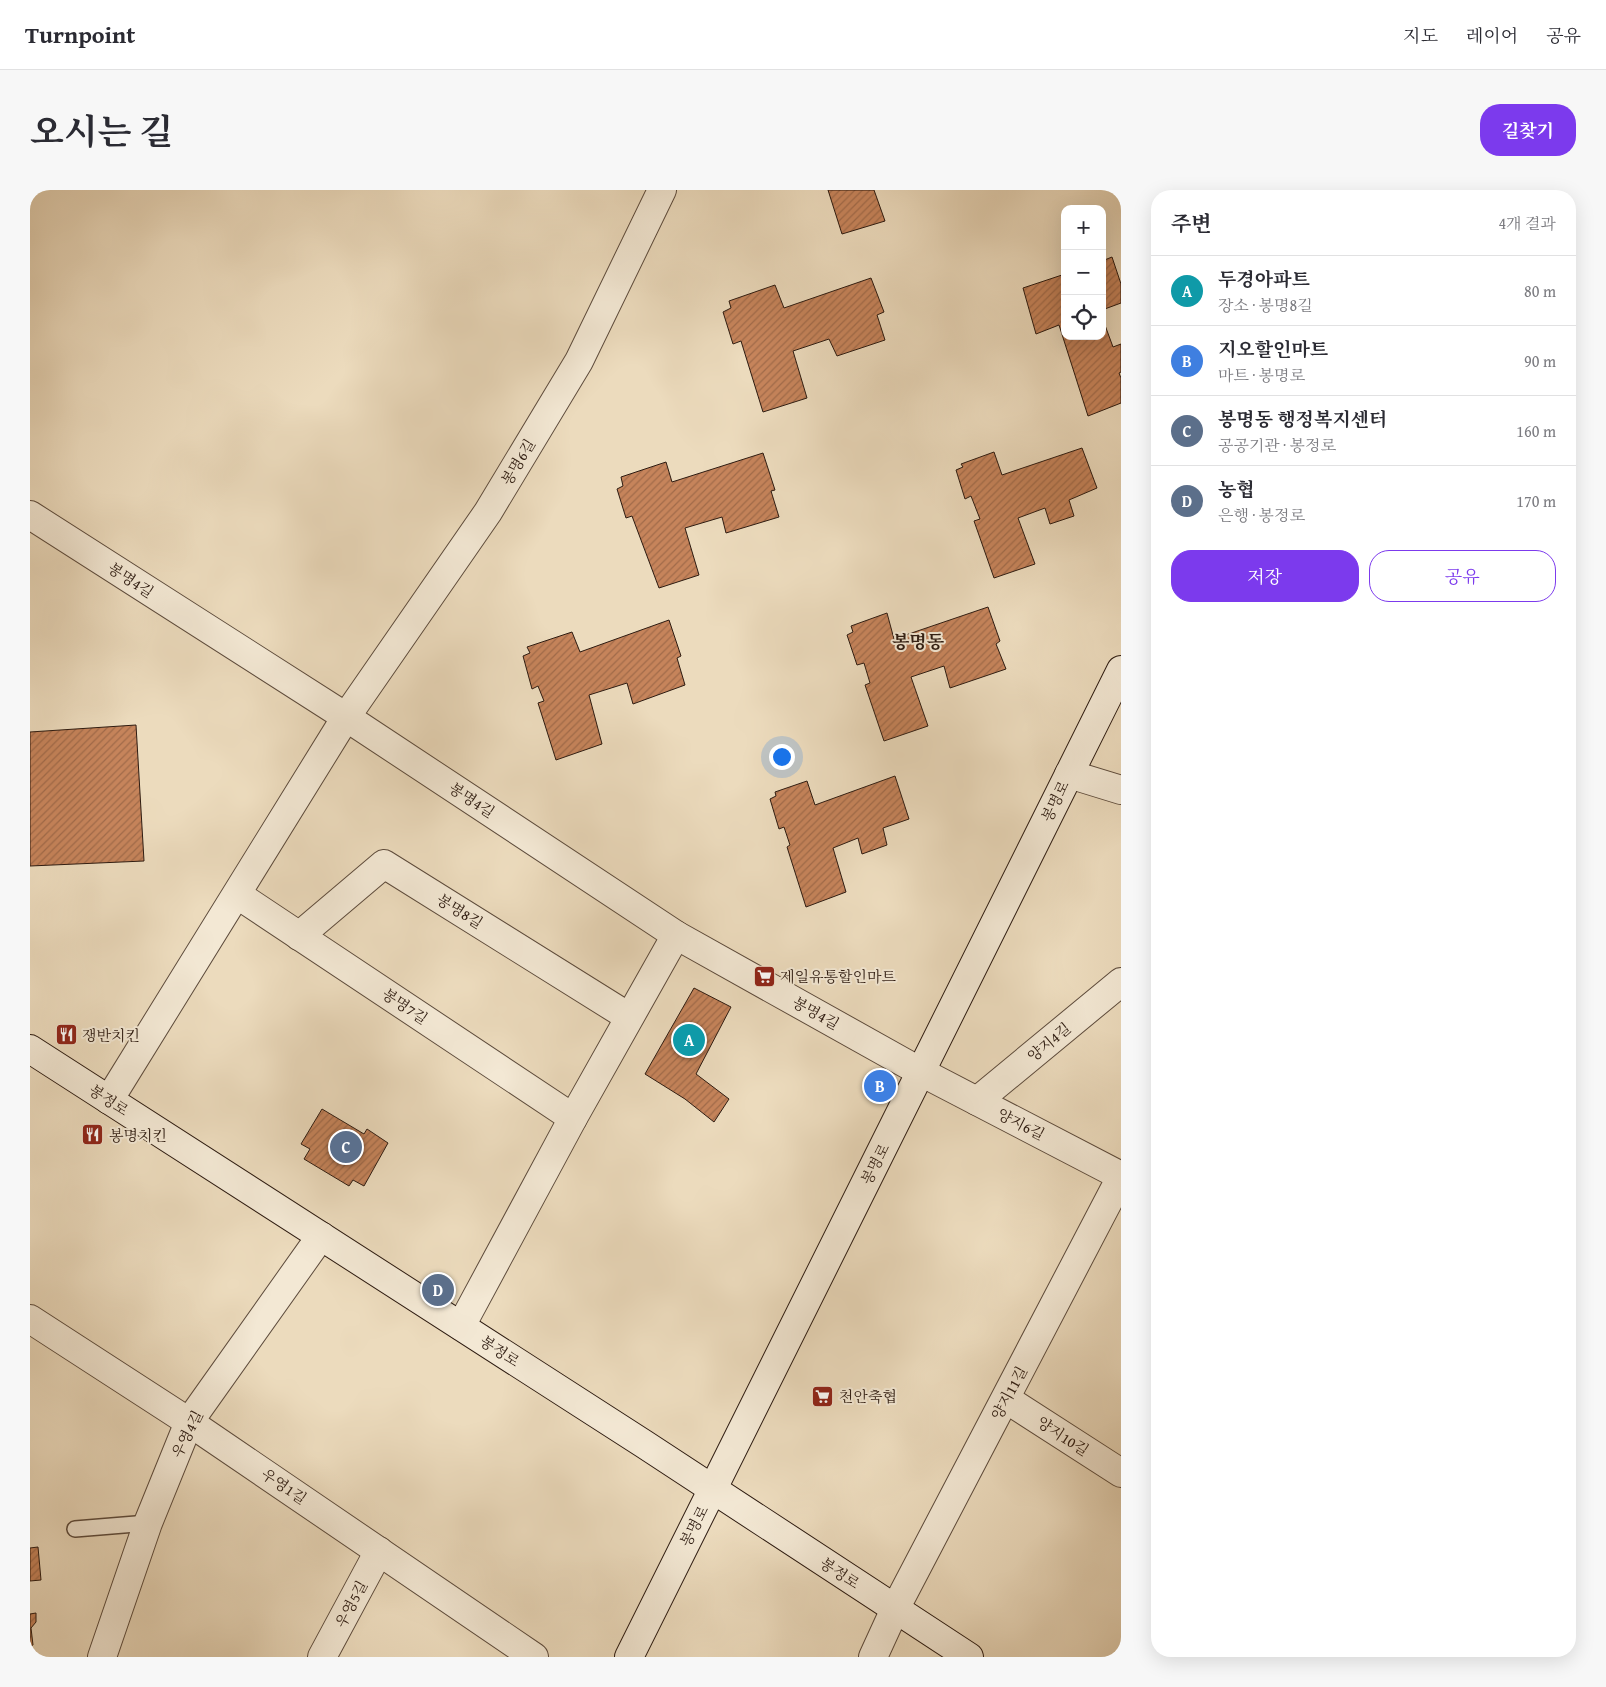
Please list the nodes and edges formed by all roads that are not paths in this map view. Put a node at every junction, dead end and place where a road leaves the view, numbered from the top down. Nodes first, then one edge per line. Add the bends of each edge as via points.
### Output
1 (662, 190) edge
2 (30, 515) edge
3 (1121, 670) edge
4 (346, 718) junction
5 (1069, 774) junction
6 (1121, 790) edge
7 (238, 895) junction
8 (676, 935) junction
9 (299, 936) junction
10 (1121, 982) edge
11 (629, 1017) junction
12 (30, 1049) edge
13 (921, 1072) junction
14 (109, 1100) junction
15 (977, 1101) junction
16 (572, 1118) junction
17 (1121, 1177) edge
18 (321, 1236) junction
19 (30, 1319) edge
20 (461, 1326) junction
21 (1006, 1399) junction
22 (190, 1422) junction
23 (1121, 1473) edge
24 (712, 1490) junction
25 (148, 1523) junction
26 (75, 1529) dead end
27 (379, 1551) junction
28 (895, 1609) junction
29 (102, 1657) edge
30 (322, 1657) edge
31 (534, 1657) edge
32 (629, 1657) edge
33 (873, 1657) edge
34 (969, 1657) edge

1 - 4 street, 봉명6길 via 579,361 488,512
2 - 4 street, 봉명4길
3 - 5 street, 봉명로
4 - 7 street
4 - 8 street, 봉명4길
5 - 6 street
5 - 13 street, 봉명로
7 - 9 street, 봉명7길
7 - 14 street
8 - 11 street
8 - 13 street, 봉명4길
9 - 11 street, 봉명8길 via 384,864
9 - 16 street, 봉명7길
10 - 15 street, 양지4길
11 - 16 street
12 - 14 street, 봉정로
13 - 15 street, 양지6길
13 - 24 street, 봉명로
14 - 18 street, 봉정로
15 - 17 street, 양지6길
16 - 20 street
17 - 21 street, 양지11길
18 - 20 street, 봉정로
18 - 22 street, 우영4길
19 - 22 street, 우영1길
20 - 24 street, 봉정로
21 - 23 street, 양지10길
21 - 28 street, 양지11길
22 - 25 street, 우영4길
22 - 27 street, 우영1길
24 - 28 street, 봉정로
24 - 32 street, 봉명로
25 - 26 lane
25 - 29 street, 우영4길
27 - 30 street, 우영5길
27 - 31 street, 우영1길
28 - 33 street, 양지11길
28 - 34 street, 봉정로

